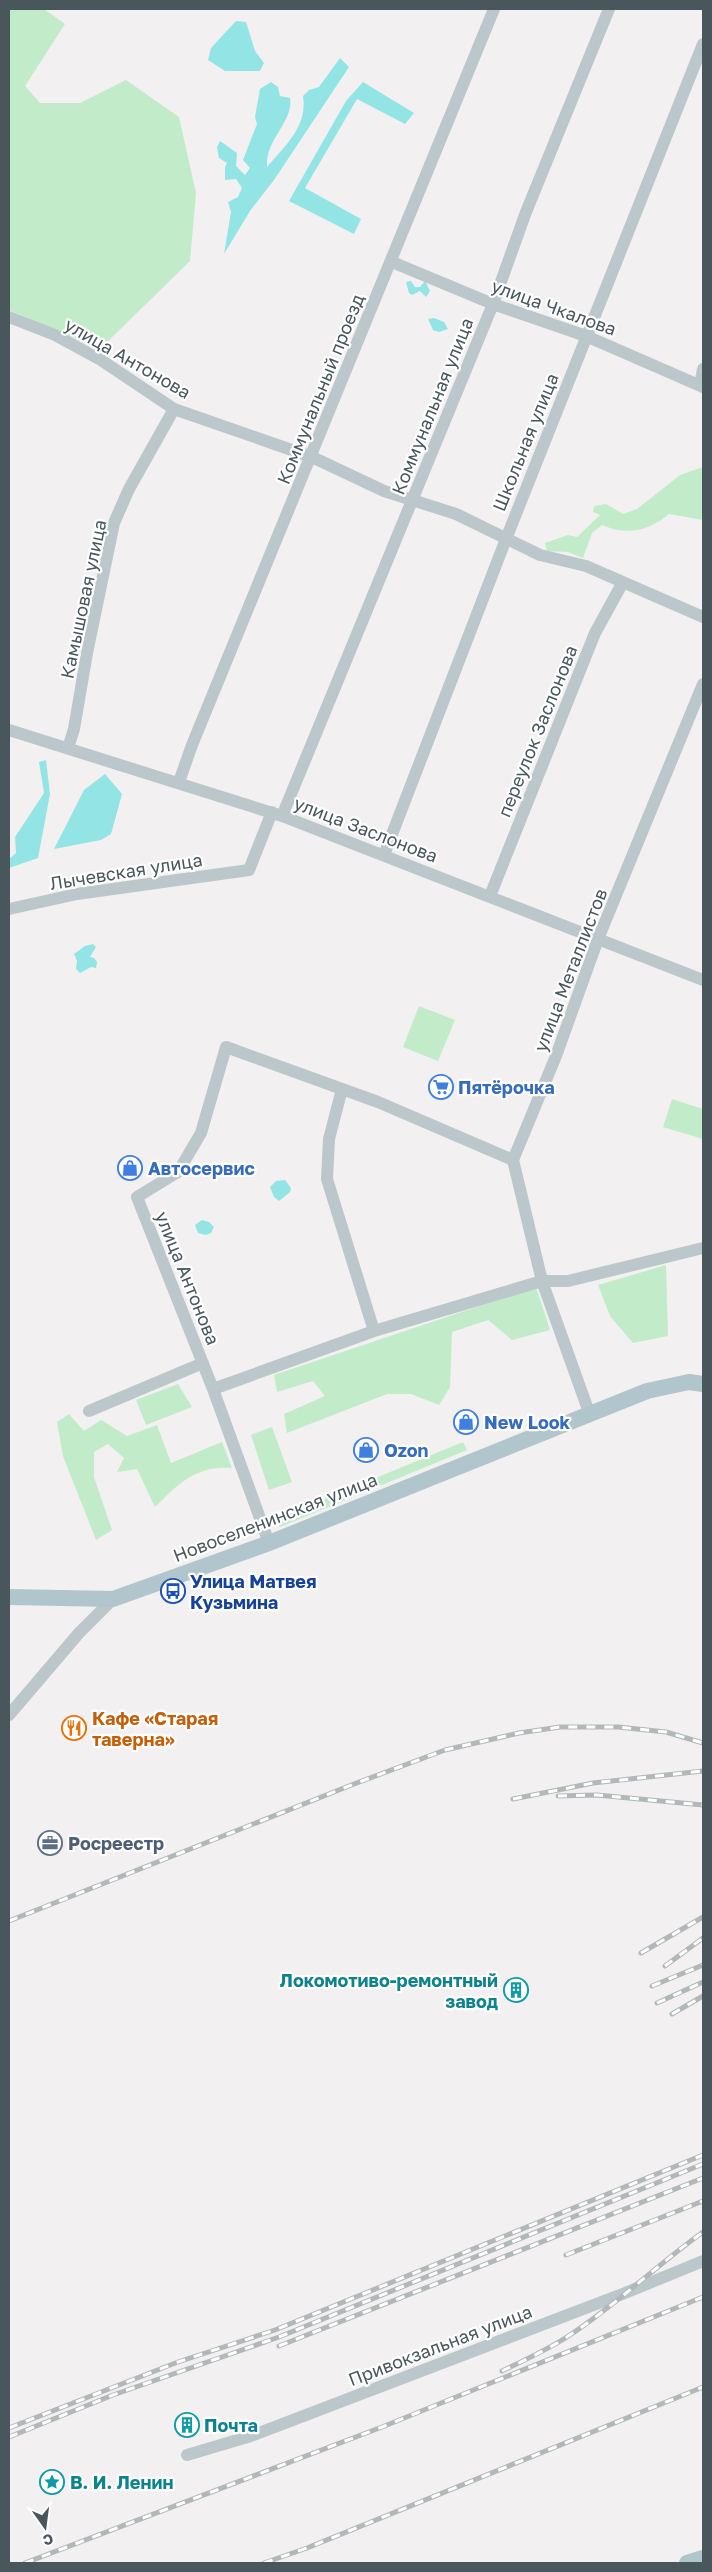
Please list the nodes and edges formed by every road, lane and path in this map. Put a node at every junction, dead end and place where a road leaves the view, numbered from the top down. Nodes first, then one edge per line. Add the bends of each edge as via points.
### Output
1 (494, 9) edge
2 (609, 9) edge
3 (703, 44) edge
4 (392, 262) junction
5 (492, 304) junction
6 (9, 317) edge
7 (586, 336) junction
8 (703, 369) edge
9 (702, 386) edge
10 (174, 409) junction
11 (312, 457) junction
12 (412, 500) junction
13 (506, 539) junction
14 (623, 582) junction
15 (703, 617) edge
16 (703, 684) edge
17 (9, 730) edge
18 (68, 748) junction
19 (179, 782) junction
20 (277, 814) junction
21 (384, 855) junction
22 (249, 870) joint
23 (490, 896) junction
24 (9, 909) edge
25 (598, 939) junction
26 (703, 980) edge
27 (342, 1089) junction
28 (513, 1160) junction
29 (703, 1248) edge
30 (542, 1281) junction
31 (374, 1331) junction
32 (202, 1363) junction
33 (703, 1384) edge
34 (213, 1389) junction
35 (89, 1412) dead end
36 (590, 1415) junction
37 (269, 1544) junction
38 (9, 1597) edge
39 (113, 1599) junction
40 (9, 1715) edge
41 (703, 2261) edge
42 (187, 2455) dead end
43 (703, 2558) edge
44 (688, 2563) edge

1 - 4 street, Коммунальный проезд
2 - 5 street, Коммунальная улица
3 - 7 street, Школьная улица
4 - 5 street, улица Чкалова
4 - 11 street, Коммунальный проезд
5 - 7 street, улица Чкалова
5 - 12 street, Коммунальная улица
6 - 10 street, улица Антонова via 55,335 101,360
7 - 9 street, улица Чкалова
7 - 13 street, Школьная улица
8 - 9 street
10 - 11 street, улица Антонова
10 - 18 street, Камышовая улица via 129,489 114,523
11 - 12 street, улица Антонова via 384,491
11 - 19 street, Коммунальный проезд
12 - 13 street, улица Антонова via 456,514
12 - 20 street, Коммунальная улица
13 - 14 street, улица Антонова via 540,555 586,566
13 - 21 street, Школьная улица
14 - 15 street, улица Антонова
14 - 23 street, переулок Заслонова via 595,633
16 - 25 street, улица Металлистов
17 - 18 street, улица Заслонова
18 - 19 street, улица Заслонова
19 - 20 street, улица Заслонова
20 - 21 street, улица Заслонова
20 - 22 street, Коммунальная улица
21 - 23 street, улица Заслонова
22 - 24 street, Лычевская улица via 77,894
23 - 25 street, улица Заслонова
25 - 26 street, улица Заслонова
25 - 28 street, улица Металлистов via 556,1056
27 - 28 street
27 - 31 street via 329,1139 327,1179
27 - 32 street, улица Антонова via 226,1047 202,1133 178,1172 137,1197
28 - 30 street
29 - 30 street via 568,1281
30 - 31 street
30 - 36 street
31 - 34 street
32 - 34 street, улица Антонова
32 - 35 street
33 - 36 main road, Новоселенинская улица via 689,1382 646,1391
34 - 37 street, улица Антонова
36 - 37 main road, Новоселенинская улица
37 - 39 main road, Новоселенинская улица
38 - 39 main road
39 - 40 street via 79,1633
41 - 42 street, Привокзальная улица via 251,2436
43 - 44 main road

